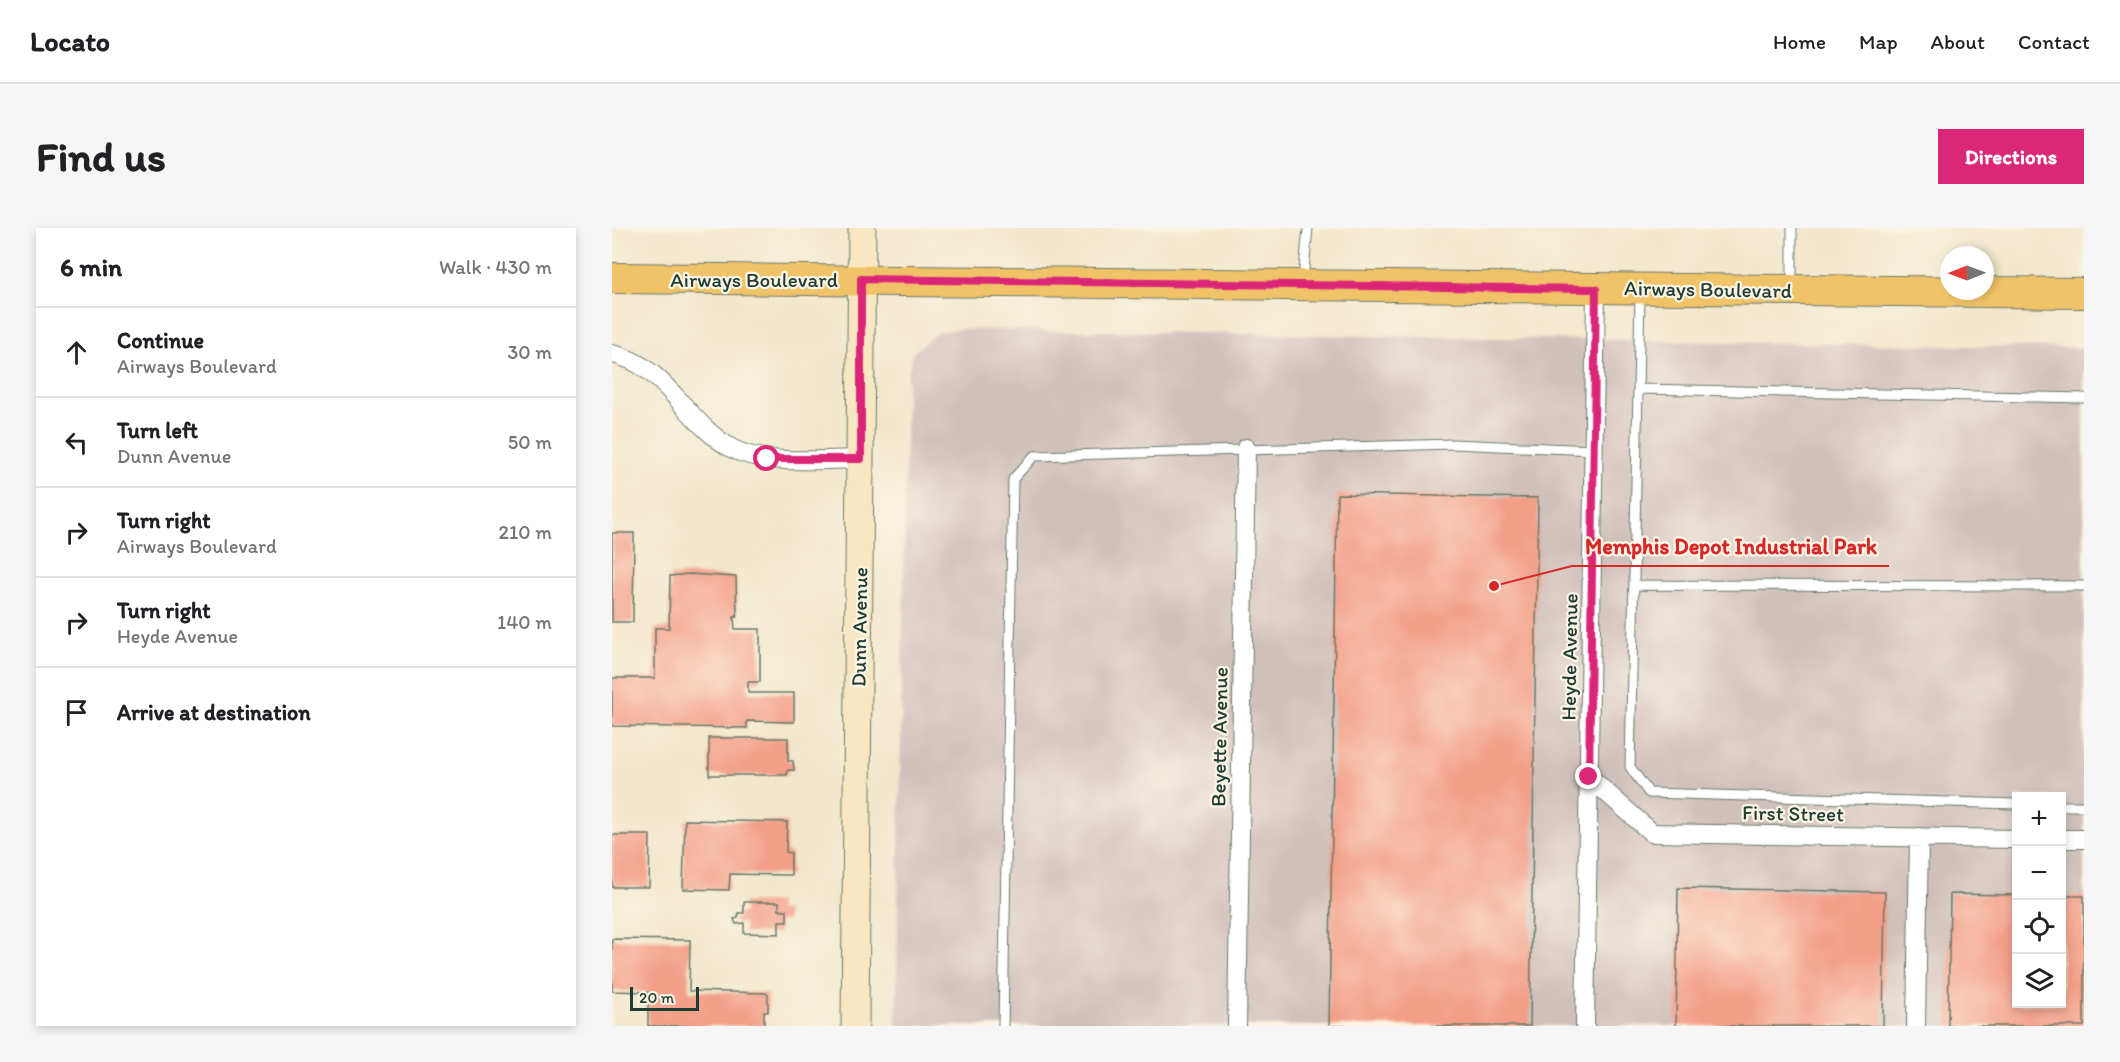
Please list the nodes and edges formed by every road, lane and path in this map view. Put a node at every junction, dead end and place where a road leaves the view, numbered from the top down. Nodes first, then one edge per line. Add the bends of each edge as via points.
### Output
1 (862, 228) edge
2 (1308, 228) edge
3 (1792, 228) edge
4 (612, 278) edge
5 (861, 279) junction
6 (1302, 285) junction
7 (1640, 288) junction
8 (1596, 289) junction
9 (1792, 290) junction
10 (2084, 292) edge
11 (612, 354) edge
12 (1638, 388) junction
13 (2084, 398) edge
14 (1246, 448) junction
15 (1594, 450) junction
16 (861, 459) junction
17 (1634, 585) junction
18 (2084, 586) edge
19 (1589, 777) junction
20 (2012, 804) edge
21 (2066, 806) edge
22 (2084, 806) edge
23 (1919, 837) junction
24 (2012, 838) edge
25 (2066, 839) edge
26 (2084, 839) edge
27 (855, 1026) edge
28 (1003, 1026) edge
29 (1237, 1026) edge
30 (1585, 1026) edge
31 (1916, 1026) edge

1 - 5 main road, Dunn Avenue
2 - 6 lane
3 - 9 lane
4 - 5 main road, Airways Boulevard
5 - 6 main road, Airways Boulevard
5 - 16 main road, Dunn Avenue
6 - 8 main road, Airways Boulevard
7 - 8 main road, Airways Boulevard
7 - 9 main road, Airways Boulevard
7 - 12 lane
8 - 15 street, Heyde Avenue
9 - 10 main road, Airways Boulevard
11 - 16 street via 647,369 703,429 735,450 767,459
12 - 13 lane
12 - 17 lane
14 - 15 lane via 1453,444
14 - 28 lane via 1034,456 1013,479
14 - 29 street, Beyette Avenue
15 - 19 street, Heyde Avenue
16 - 27 main road, Dunn Avenue
17 - 18 lane
17 - 20 lane via 1630,767 1649,794
19 - 23 street, First Street via 1652,833
19 - 30 street, Heyde Avenue
21 - 22 lane
23 - 24 street, First Street
23 - 31 street
25 - 26 street

